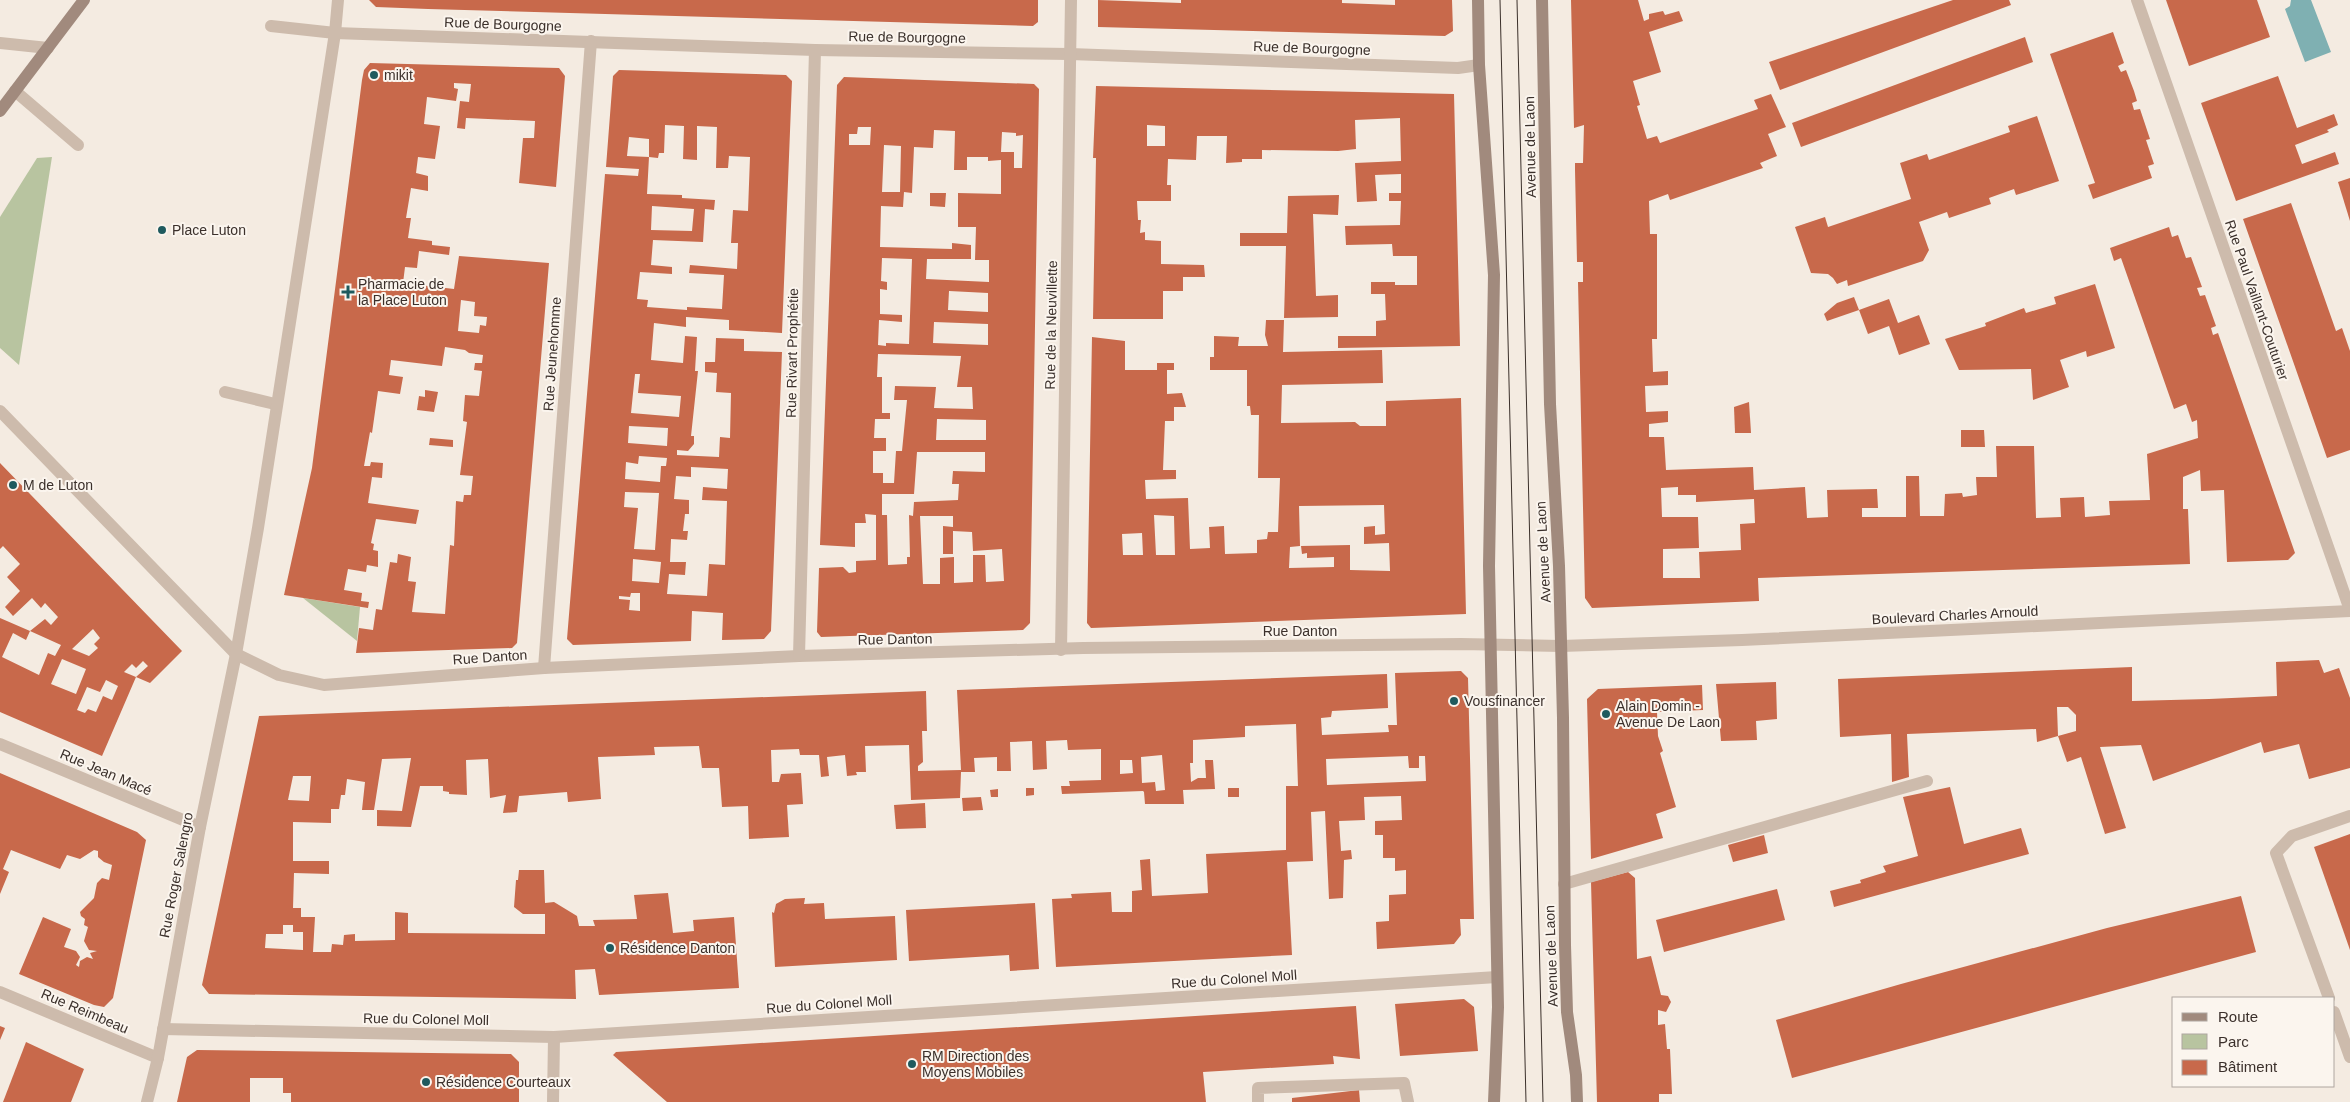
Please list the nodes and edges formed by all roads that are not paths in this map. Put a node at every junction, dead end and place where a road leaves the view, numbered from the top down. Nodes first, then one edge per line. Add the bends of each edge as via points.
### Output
1 (84, 0) edge
2 (338, 0) edge
3 (1071, 0) edge
4 (1478, 0) edge
5 (1542, 0) edge
6 (2137, 0) edge
7 (271, 26) dead end
8 (335, 33) junction
9 (591, 41) junction
10 (0, 43) edge
11 (48, 48) junction
12 (815, 50) junction
13 (1070, 54) junction
14 (1479, 65) junction
15 (15, 91) junction
16 (0, 111) edge
17 (78, 145) dead end
18 (225, 392) dead end
19 (276, 404) junction
20 (0, 411) edge
21 (2350, 611) edge
22 (1492, 646) junction
23 (1561, 646) junction
24 (1061, 650) junction
25 (236, 654) junction
26 (800, 656) junction
27 (544, 668) junction
28 (0, 744) edge
29 (1927, 781) dead end
30 (2350, 816) edge
31 (200, 827) junction
32 (1564, 884) junction
33 (1497, 977) junction
34 (0, 992) edge
35 (2329, 997) edge
36 (2335, 1015) edge
37 (163, 1029) junction
38 (554, 1037) junction
39 (2350, 1057) edge
40 (158, 1058) junction
41 (147, 1102) edge
42 (553, 1102) edge
43 (1258, 1102) edge
44 (1408, 1102) edge
45 (1494, 1102) edge
46 (1576, 1102) edge

1 - 11 main road
2 - 8 street
3 - 13 street, Rue de la Neuvillette
4 - 14 main road
5 - 23 main road, Avenue de Laon via 1550,404
6 - 21 street, Rue Paul Vaillant-Couturier
7 - 8 street
8 - 9 street, Rue de Bourgogne
8 - 19 street
9 - 12 street, Rue de Bourgogne
9 - 27 street, Rue Jeunehomme
10 - 11 street
11 - 15 main road
12 - 13 street, Rue de Bourgogne
12 - 26 street, Rue Rivart Prophétie
13 - 14 street, Rue de Bourgogne via 1458,68
13 - 24 street, Rue de la Neuvillette
14 - 22 main road via 1494,275 1489,566
15 - 16 main road
15 - 17 street
18 - 19 street
19 - 25 street
20 - 25 street
21 - 23 street, Boulevard Charles Arnould via 1779,639
22 - 23 street, Rue Danton
22 - 24 street, Rue Danton
22 - 33 main road
23 - 32 main road, Avenue de Laon
24 - 26 street, Rue Danton
25 - 27 street, Rue Danton via 279,675 324,685
25 - 31 street, Rue Roger Salengro
26 - 27 street, Rue Danton
28 - 31 street, Rue Jean Macé
29 - 32 street
30 - 35 street via 2292,836 2276,853
31 - 37 street, Rue Roger Salengro
32 - 46 main road, Avenue de Laon via 1568,1012
33 - 38 street, Rue du Colonel Moll
33 - 45 main road
34 - 40 street, Rue Reimbeau
36 - 39 street
37 - 38 street, Rue du Colonel Moll
37 - 40 street, Rue Roger Salengro
38 - 42 street
40 - 41 street, Rue Roger Salengro
43 - 44 street via 1258,1088 1404,1083

